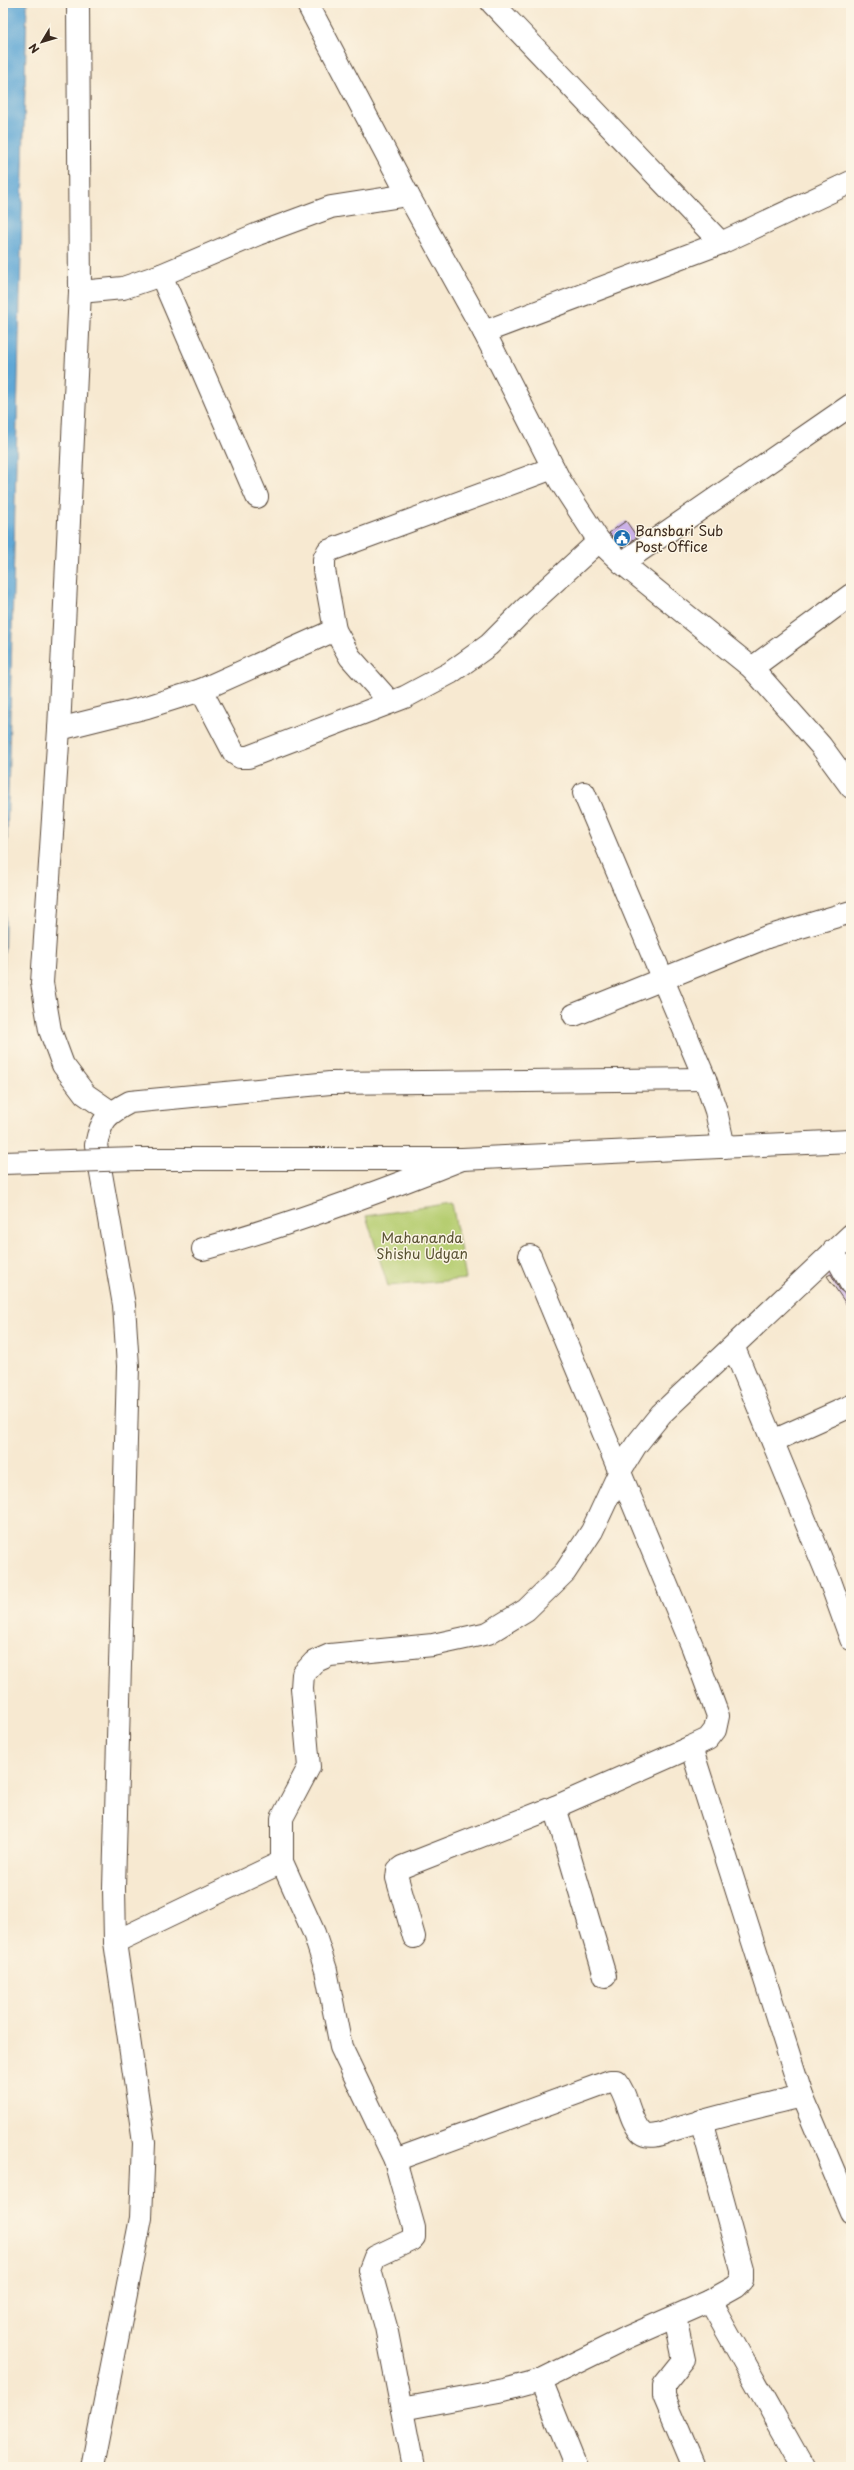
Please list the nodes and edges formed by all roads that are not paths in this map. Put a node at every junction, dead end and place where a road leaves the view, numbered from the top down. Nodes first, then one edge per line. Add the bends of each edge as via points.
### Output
1 (78, 3) edge
2 (307, 3) edge
3 (492, 3) edge
4 (851, 182) edge
5 (408, 195) junction
6 (721, 243) junction
7 (161, 275) junction
8 (80, 292) junction
9 (484, 332) junction
10 (851, 405) edge
11 (553, 468) junction
12 (257, 497) dead end
13 (599, 541) junction
14 (622, 563) junction
15 (851, 595) edge
16 (335, 630) junction
17 (752, 668) junction
18 (201, 690) junction
19 (390, 702) junction
20 (59, 729) junction
21 (851, 787) edge
22 (584, 793) dead end
23 (851, 912) edge
24 (662, 980) junction
25 (574, 1015) dead end
26 (705, 1079) junction
27 (111, 1112) junction
28 (851, 1141) edge
29 (724, 1147) junction
30 (462, 1159) junction
31 (3, 1162) edge
32 (851, 1235) edge
33 (203, 1249) dead end
34 (833, 1252) junction
35 (530, 1256) dead end
36 (851, 1284) edge
37 (734, 1348) junction
38 (851, 1406) edge
39 (774, 1441) junction
40 (620, 1471) junction
41 (851, 1639) edge
42 (691, 1747) junction
43 (555, 1807) junction
44 (282, 1862) junction
45 (414, 1937) dead end
46 (115, 1942) junction
47 (604, 1976) dead end
48 (802, 2096) junction
49 (701, 2121) junction
50 (395, 2160) junction
51 (851, 2212) edge
52 (710, 2301) junction
53 (675, 2317) junction
54 (541, 2380) junction
55 (402, 2409) junction
56 (92, 2467) edge
57 (413, 2467) edge
58 (576, 2467) edge
59 (694, 2467) edge
60 (804, 2467) edge

1 - 8 street
2 - 5 street
3 - 6 street
4 - 6 street
5 - 7 street via 331,208 258,234
5 - 9 street
6 - 9 street
7 - 8 street via 123,288
7 - 12 street
8 - 20 street
9 - 11 street
10 - 14 street
11 - 13 street
11 - 16 street via 328,551 324,559 324,570
13 - 14 street
13 - 19 street via 489,644 450,673
14 - 17 street
15 - 17 street
16 - 18 street
16 - 19 street via 350,657
17 - 21 street via 821,746
18 - 19 street via 234,753 248,758
18 - 20 street via 147,707
20 - 27 street via 42,983 50,1030 63,1065 85,1094
22 - 24 street
23 - 24 street via 767,937
24 - 25 street
24 - 26 street
26 - 27 street via 330,1083 130,1102
26 - 29 street
27 - 46 street via 100,1125 96,1144 124,1305 128,1366 114,1888
28 - 29 street
29 - 30 street
30 - 31 street, bridge via 137,1159
30 - 33 street via 327,1212
32 - 34 street
34 - 36 street
34 - 37 street
35 - 40 street
37 - 39 street
37 - 40 street via 661,1414 636,1445
38 - 39 street
39 - 41 street
40 - 42 street via 693,1648 718,1716 715,1730 708,1739
40 - 44 street via 592,1532 565,1572 526,1610 488,1633 433,1645 330,1655 314,1662 304,1674 302,1688 309,1767 282,1818
42 - 43 street
42 - 48 street
43 - 45 street via 398,1870 397,1878
43 - 47 street
44 - 46 street
44 - 50 street via 314,1933 326,1970 341,2047
46 - 56 street via 144,2143 144,2181 141,2218
48 - 49 street
48 - 51 street
49 - 50 street via 653,2136 643,2134 636,2125 621,2087 610,2081
49 - 52 street via 742,2270 742,2280 735,2287
50 - 55 street via 414,2236 406,2244 375,2257 370,2270 386,2328
52 - 53 street
52 - 60 street
53 - 54 street
53 - 59 street via 684,2360 664,2386 664,2396
54 - 55 street via 504,2390
54 - 58 street
55 - 57 street

